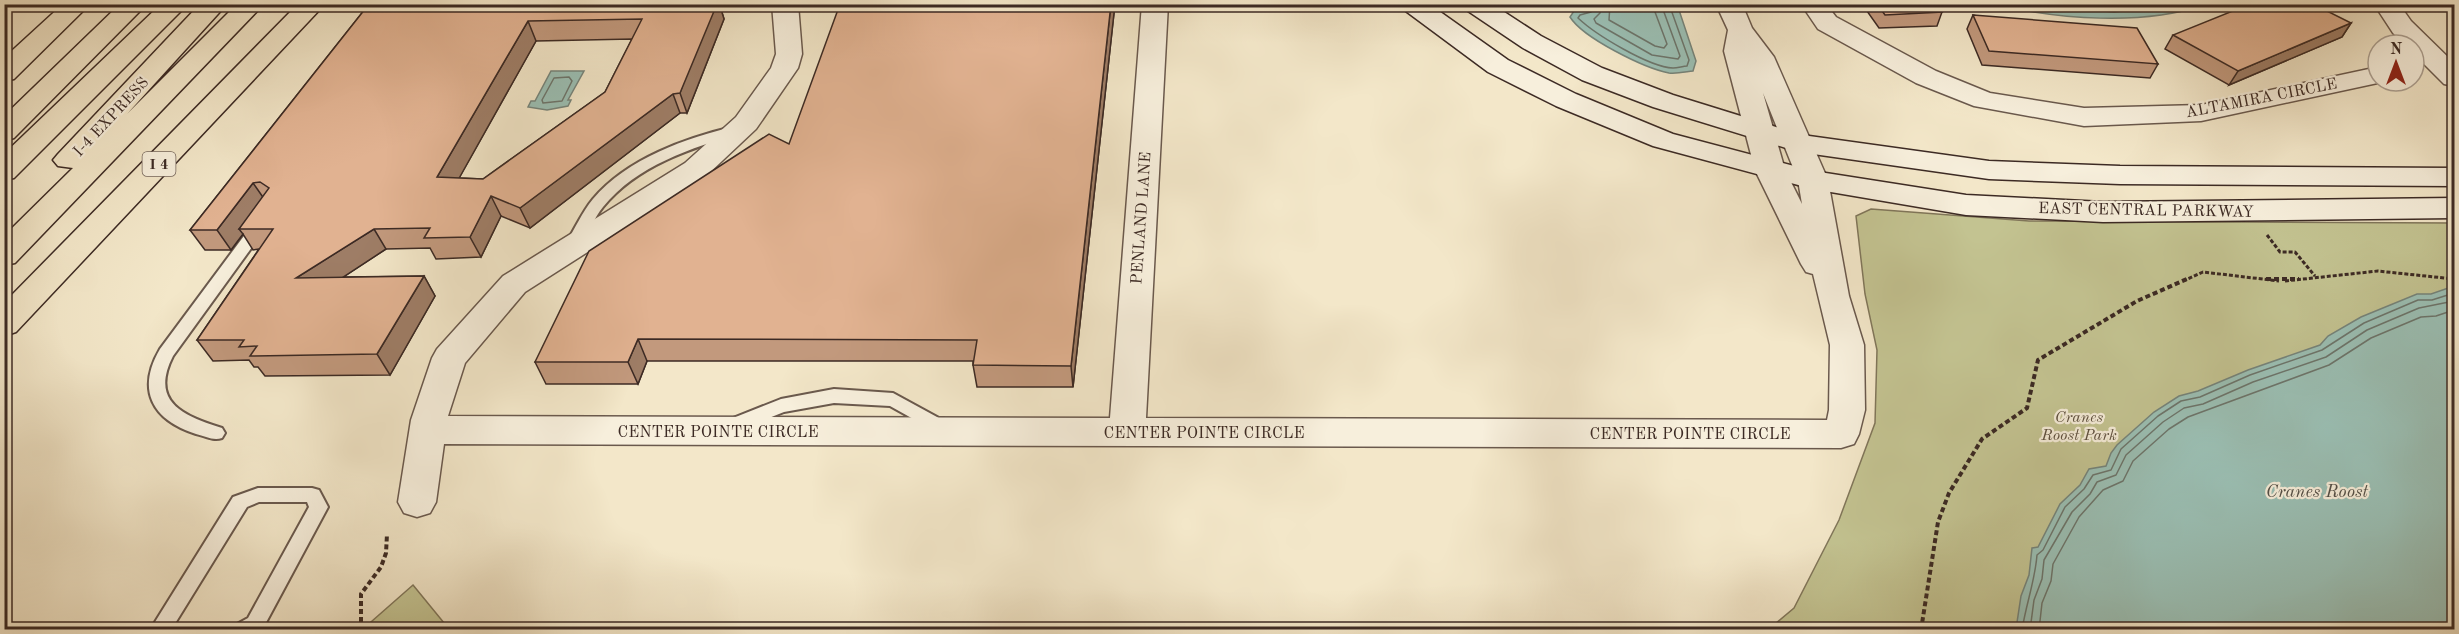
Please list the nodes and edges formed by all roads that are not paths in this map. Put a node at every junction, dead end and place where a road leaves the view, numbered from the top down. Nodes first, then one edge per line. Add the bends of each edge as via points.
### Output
1 (78, 4) edge
2 (135, 4) edge
3 (176, 4) edge
4 (215, 4) edge
5 (252, 4) edge
6 (313, 4) edge
7 (785, 4) edge
8 (1155, 4) edge
9 (1412, 4) edge
10 (1474, 4) edge
11 (1813, 4) edge
12 (2386, 4) edge
13 (1734, 17) edge
14 (2426, 71) edge
15 (4, 73) edge
16 (2450, 73) edge
17 (2366, 78) edge
18 (4, 132) edge
19 (1759, 132) junction
20 (1799, 143) junction
21 (1770, 170) junction
22 (4, 171) edge
23 (2454, 177) edge
24 (1813, 180) junction
25 (2454, 208) edge
26 (272, 209) edge
27 (4, 227) edge
28 (4, 255) edge
29 (1833, 296) junction
30 (4, 324) edge
31 (427, 430) junction
32 (1127, 432) junction
33 (216, 433) dead end
34 (417, 502) dead end
35 (160, 630) edge
36 (244, 630) edge

1 - 15 highway
2 - 18 highway
3 - 22 highway, I-4 EXPRESS
4 - 27 highway, I-4 EXPRESS
5 - 28 highway
6 - 30 highway, I 4
7 - 31 street via 789,54 784,68 747,123 695,170 514,284 450,358
8 - 32 street, PENLAND LANE
9 - 21 street, EAST CENTRAL PARKWAY via 1498,66 1566,100 1663,140
10 - 19 street, EAST CENTRAL PARKWAY via 1532,42 1592,74
11 - 17 street, ALTAMIRA CIRCLE via 1827,23 1936,81 1984,100 2084,117 2202,113
12 - 16 street via 2402,27
13 - 19 street, CENTER POINTE CIRCLE via 1737,51
13 - 20 street, CENTER POINTE CIRCLE via 1761,57
14 - 16 street
19 - 20 street, EAST CENTRAL PARKWAY
19 - 21 street, CENTER POINTE CIRCLE
20 - 23 street, EAST CENTRAL PARKWAY via 1989,170 2120,175
20 - 24 street, CENTER POINTE CIRCLE
21 - 24 street, EAST CENTRAL PARKWAY
21 - 29 street, CENTER POINTE CIRCLE
24 - 25 street, EAST CENTRAL PARKWAY via 1966,205 2103,212
24 - 29 street, CENTER POINTE CIRCLE
26 - 33 lane via 166,353 157,374 158,395 164,408 180,420
29 - 32 street, CENTER POINTE CIRCLE via 1847,345 1847,410 1841,434
31 - 32 street, CENTER POINTE CIRCLE
31 - 34 street
35 - 36 lane via 240,502 258,495 312,495 319,507 255,624

